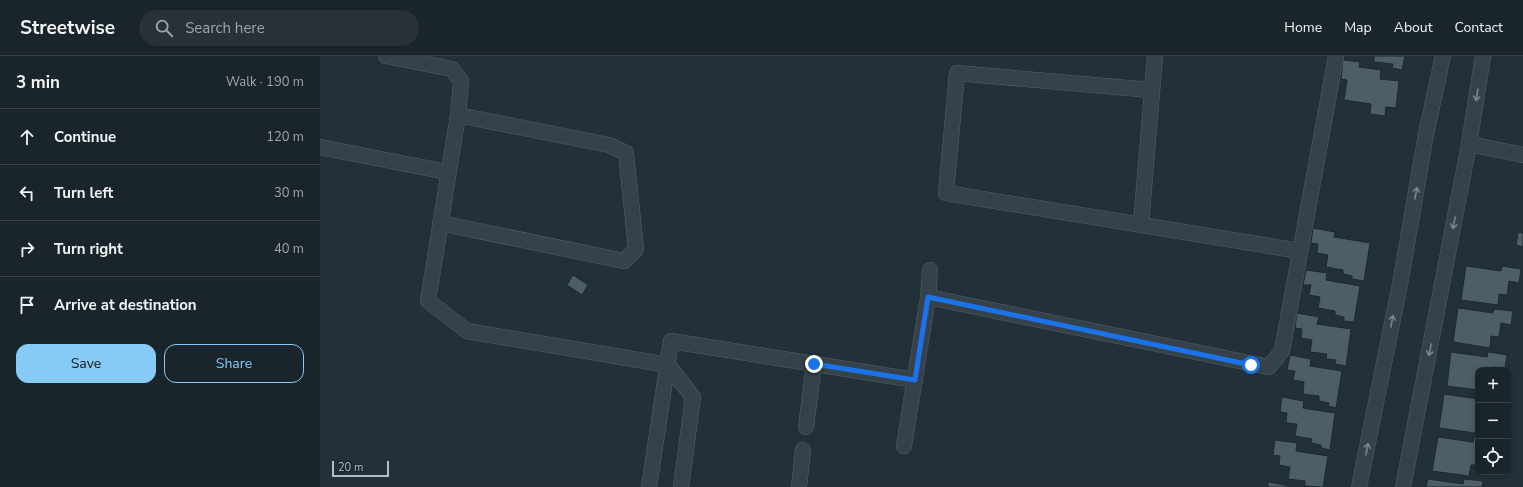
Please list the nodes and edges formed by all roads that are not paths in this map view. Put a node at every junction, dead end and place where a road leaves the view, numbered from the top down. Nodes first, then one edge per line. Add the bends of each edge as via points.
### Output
1 (386, 56) edge
2 (1155, 56) edge
3 (1336, 56) edge
4 (1443, 56) edge
5 (1482, 56) edge
6 (413, 59) edge
7 (1151, 90) junction
8 (458, 115) junction
9 (1469, 144) junction
10 (320, 147) edge
11 (1523, 155) edge
12 (447, 172) junction
13 (440, 223) junction
14 (1141, 224) junction
15 (1300, 251) junction
16 (930, 270) dead end
17 (928, 297) junction
18 (814, 364) junction
19 (668, 365) junction
20 (915, 380) junction
21 (806, 427) dead end
22 (904, 446) dead end
23 (803, 450) dead end
24 (649, 487) edge
25 (681, 487) edge
26 (800, 487) edge
27 (1359, 487) edge
28 (1403, 487) edge

1 - 6 street
2 - 7 street
3 - 15 street
27 -> 4 street
5 -> 9 street
6 - 8 street via 452,69 461,81
7 - 14 street
7 - 14 street via 957,73 946,193
8 - 12 street
8 - 13 street via 609,146 626,153 636,249 624,261
9 - 11 street
9 -> 28 street
10 - 12 street
12 - 13 street
13 - 19 street via 428,301 467,331
14 - 15 street
15 - 17 street via 1282,351 1269,368
16 - 17 street
17 - 20 street
18 - 19 street via 671,341
18 - 20 street
18 - 21 street
19 - 24 street
19 - 25 street via 693,397
20 - 22 street
23 - 26 street

